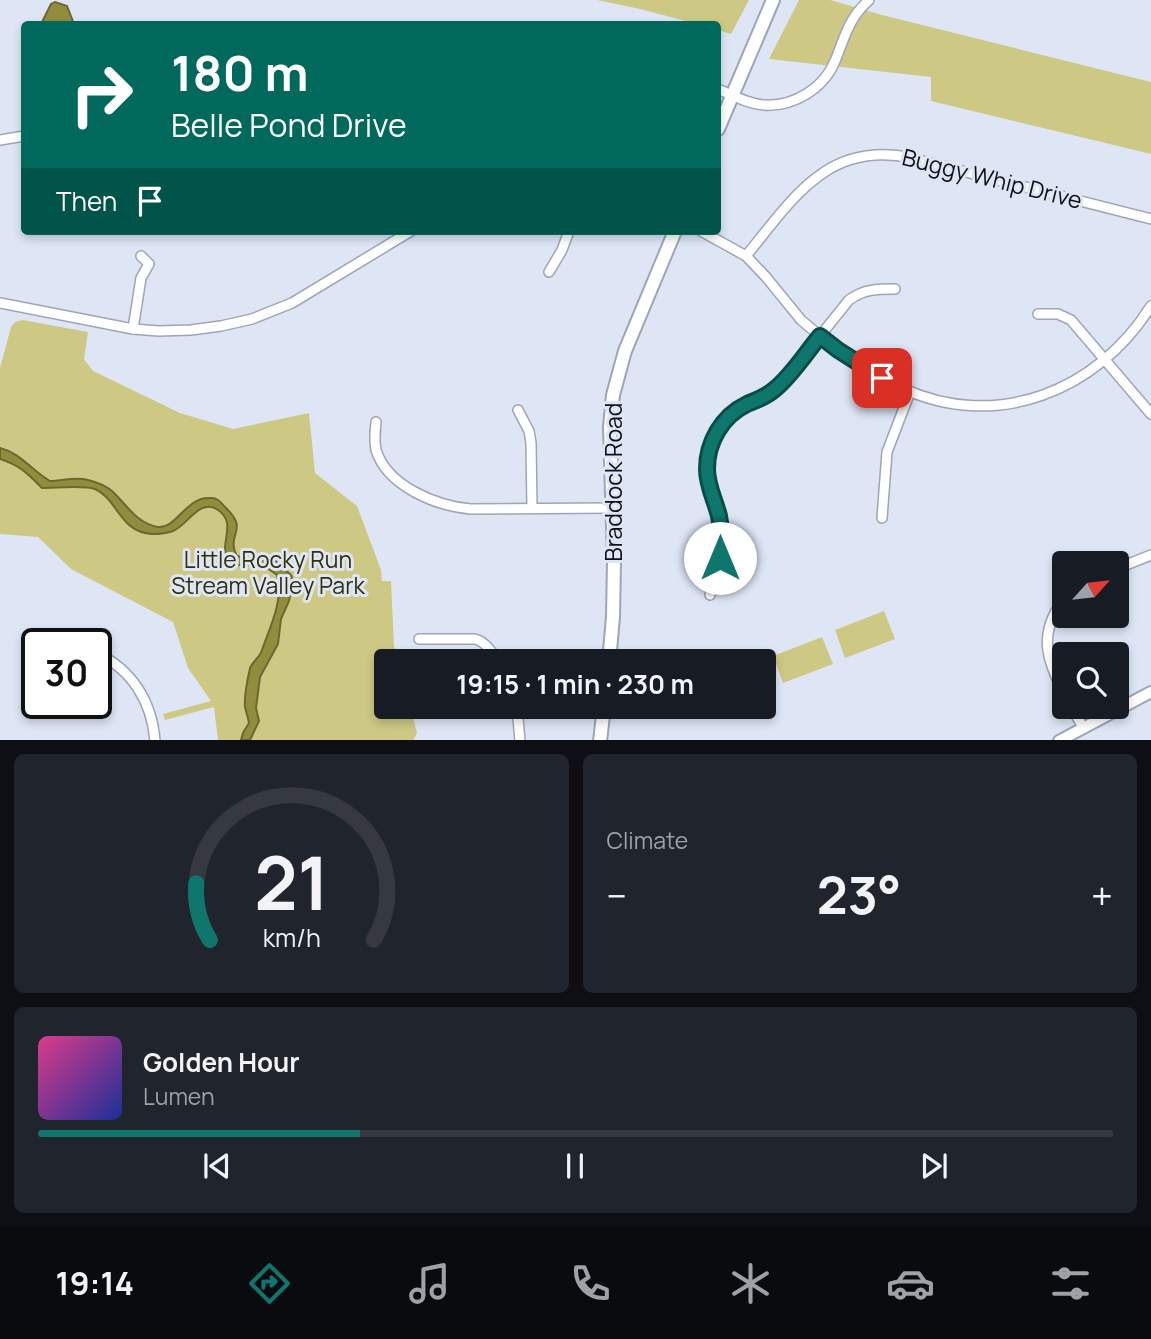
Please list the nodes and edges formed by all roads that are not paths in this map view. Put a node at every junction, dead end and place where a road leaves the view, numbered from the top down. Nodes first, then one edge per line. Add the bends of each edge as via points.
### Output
1 (773, 0) edge
2 (869, 0) edge
3 (721, 90) edge
4 (732, 95) junction
5 (721, 122) edge
6 (21, 136) edge
7 (0, 140) edge
8 (1151, 219) edge
9 (404, 235) edge
10 (568, 235) edge
11 (673, 235) edge
12 (708, 235) edge
13 (141, 256) dead end
14 (746, 256) junction
15 (549, 272) dead end
16 (895, 289) dead end
17 (0, 303) edge
18 (1151, 306) edge
19 (1038, 314) dead end
20 (133, 329) junction
21 (820, 336) junction
22 (1105, 360) junction
23 (910, 393) junction
24 (518, 410) dead end
25 (1151, 414) edge
26 (376, 422) dead end
27 (532, 508) junction
28 (612, 508) junction
29 (882, 518) dead end
30 (1151, 555) edge
31 (1129, 564) edge
32 (710, 594) dead end
33 (1052, 620) edge
34 (419, 639) dead end
35 (490, 649) edge
36 (610, 649) edge
37 (112, 662) edge
38 (1052, 671) edge
39 (1151, 692) edge
40 (518, 719) edge
41 (603, 719) edge
42 (1078, 719) edge
43 (1083, 727) junction
44 (155, 740) edge
45 (520, 740) edge
46 (600, 740) edge
47 (1059, 740) edge

1 - 4 main road
2 - 4 street via 851,21 835,61 817,87 782,104 765,105
3 - 4 street
4 - 5 main road
6 - 7 street
8 - 14 street, Buggy Whip Drive via 911,158 875,155 840,163 811,180
9 - 20 street via 272,312 191,330
10 - 15 street
11 - 28 main road, Braddock Road via 616,379 610,427
12 - 14 street
13 - 20 street via 149,264 141,278
14 - 21 street
16 - 21 street via 869,289 855,295
17 - 20 street
18 - 22 street via 1127,340
19 - 22 street via 1058,314 1071,320
21 - 23 street
21 - 32 street via 783,382 733,413 713,440 707,475 722,542
22 - 23 street via 1068,385 1015,402 960,404
22 - 25 street
23 - 29 street via 887,452
24 - 27 street via 531,443
26 - 27 street via 380,460 416,493 460,508
27 - 28 street
28 - 36 main road, Braddock Road
30 - 31 street
33 - 38 street via 1047,644
34 - 35 street via 475,639
37 - 44 street via 140,690
39 - 43 street
40 - 45 street
41 - 46 main road
42 - 43 street
43 - 47 street

